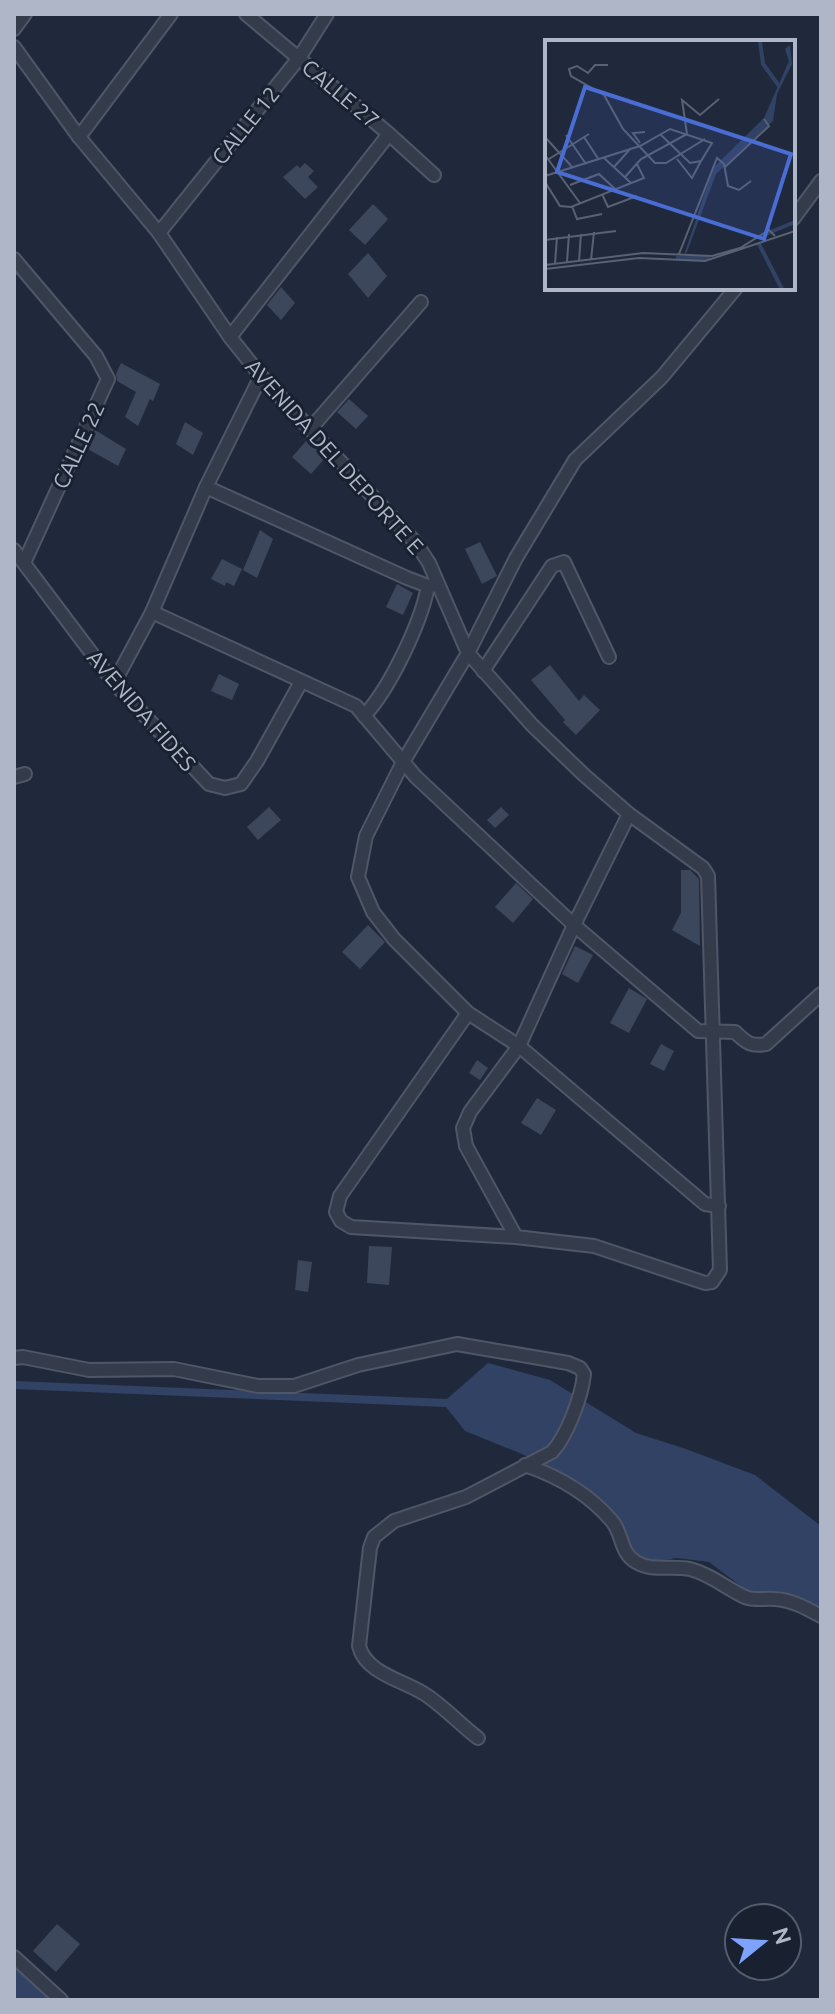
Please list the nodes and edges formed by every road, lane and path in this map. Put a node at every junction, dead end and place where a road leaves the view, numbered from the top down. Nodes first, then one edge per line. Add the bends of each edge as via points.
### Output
1 (25, 14) edge
2 (171, 14) edge
3 (246, 14) edge
4 (327, 14) edge
5 (14, 29) edge
6 (14, 47) edge
7 (299, 58) junction
8 (389, 134) junction
9 (79, 137) junction
10 (434, 175) dead end
11 (821, 181) edge
12 (795, 216) edge
13 (159, 233) junction
14 (14, 259) edge
15 (734, 290) edge
16 (421, 302) dead end
17 (230, 337) junction
18 (261, 376) junction
19 (311, 428) junction
20 (206, 487) junction
21 (14, 550) edge
22 (24, 563) junction
23 (433, 586) junction
24 (152, 612) junction
25 (468, 653) junction
26 (609, 657) dead end
27 (483, 671) junction
28 (301, 682) junction
29 (114, 683) junction
30 (364, 716) junction
31 (403, 762) junction
32 (629, 814) junction
33 (574, 925) junction
34 (821, 994) edge
35 (468, 1013) junction
36 (712, 1032) junction
37 (519, 1046) junction
38 (719, 1206) junction
39 (516, 1237) junction
40 (14, 1358) edge
41 (525, 1465) junction
42 (821, 1616) edge
43 (478, 1738) dead end
44 (14, 1957) edge
45 (61, 2000) edge

1 - 5 street
2 - 9 street
3 - 7 street, CALLE 27
4 - 7 street, CALLE 12
6 - 9 street, AVENIDA DEL DEPORTE E
7 - 8 street, CALLE 27
7 - 13 street, CALLE 12
8 - 10 street, CALLE 27
8 - 17 street
9 - 13 street, AVENIDA DEL DEPORTE E
11 - 12 street
13 - 17 street, AVENIDA DEL DEPORTE E
14 - 22 street, CALLE 22 via 96,356 108,379
15 - 25 street via 662,377 575,460 516,558
16 - 19 street
17 - 18 street, AVENIDA DEL DEPORTE E
18 - 19 street, AVENIDA DEL DEPORTE E
18 - 20 street
19 - 23 street, AVENIDA DEL DEPORTE E via 416,543 429,563
20 - 23 street
20 - 24 street
21 - 22 street, AVENIDA FIDES
22 - 29 street, AVENIDA FIDES
23 - 25 street, AVENIDA DEL DEPORTE E
23 - 30 street via 392,678
24 - 28 street
24 - 29 street
25 - 27 street, AVENIDA DEL DEPORTE E
25 - 31 street
26 - 27 street via 564,562 552,566
27 - 32 street, AVENIDA DEL DEPORTE E via 532,725
28 - 29 street, AVENIDA FIDES via 247,777 225,788 202,779
28 - 30 street via 356,706
30 - 31 street
31 - 33 street
31 - 35 street via 366,836 358,877 373,912 394,939
32 - 33 street
32 - 36 street, AVENIDA DEL DEPORTE E via 708,876
33 - 36 street via 698,1031
33 - 37 street
34 - 36 street via 766,1044 747,1044 735,1032
35 - 37 street
35 - 39 street via 340,1196 336,1212 351,1227
36 - 38 street
37 - 38 street via 705,1204
37 - 39 street via 463,1128 466,1146
38 - 39 street via 720,1270 712,1282 594,1246
40 - 41 street via 89,1370 174,1369 258,1386 294,1386 358,1365 457,1344 580,1368 583,1384 563,1441
41 - 42 street via 585,1496 613,1522 626,1555 634,1561 700,1572 744,1597 790,1601
41 - 43 street via 447,1506 384,1527 374,1537 366,1567 361,1655 381,1672 428,1696
44 - 45 street

